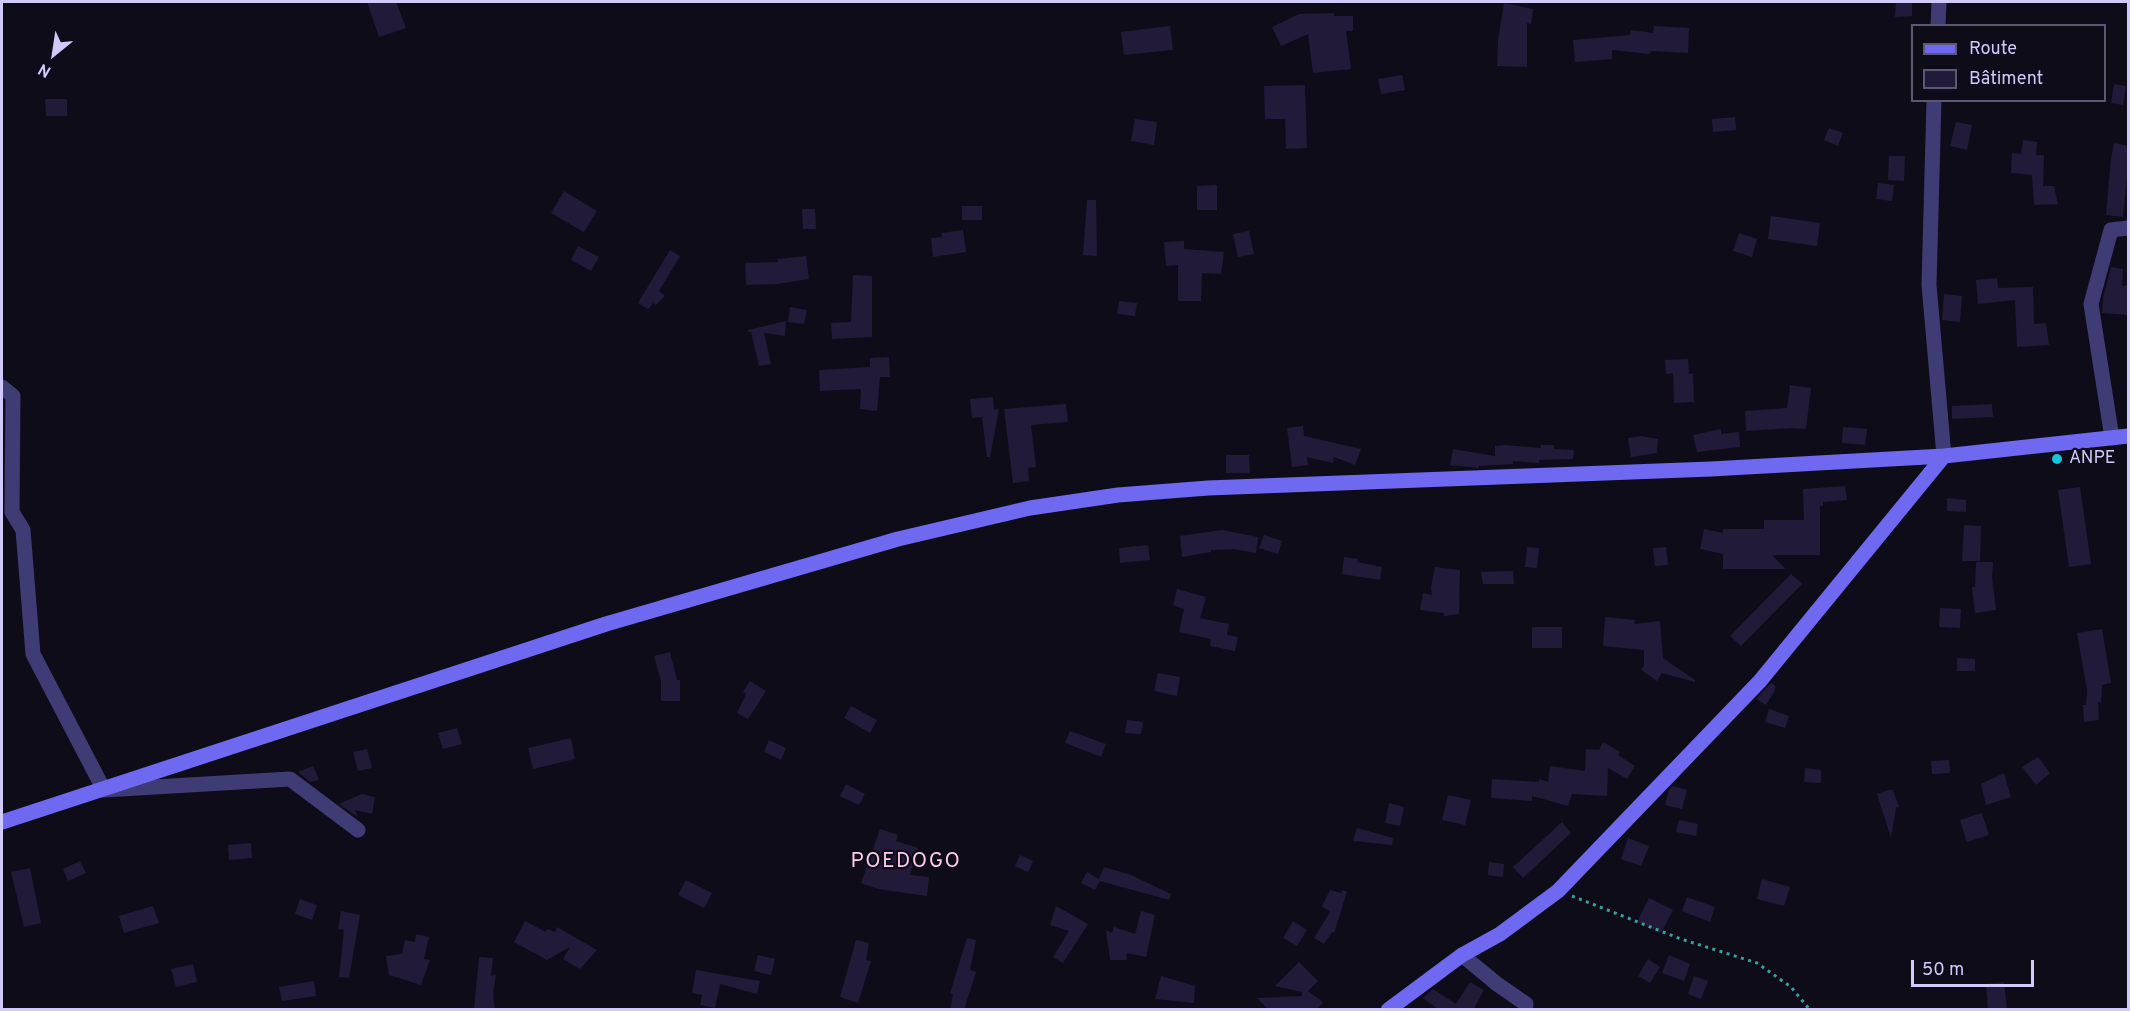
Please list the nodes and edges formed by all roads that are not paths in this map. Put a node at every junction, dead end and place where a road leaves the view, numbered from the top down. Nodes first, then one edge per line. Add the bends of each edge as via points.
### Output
1 (1939, 2) edge
2 (1938, 24) edge
3 (1934, 102) edge
4 (2128, 228) edge
5 (2, 387) edge
6 (2128, 436) edge
7 (2112, 438) junction
8 (1944, 456) junction
9 (104, 790) junction
10 (2, 822) edge
11 (358, 830) dead end
12 (1462, 955) junction
13 (1388, 1010) edge
14 (1525, 1010) edge

1 - 2 street
3 - 8 street via 1929,285
4 - 7 street via 2110,230 2091,304
5 - 9 street via 13,396 12,512 23,530 33,654
6 - 7 main road
7 - 8 main road
8 - 9 main road via 1208,489 1118,495 1030,508 898,539 606,624
8 - 12 main road via 1760,681 1558,891 1500,934
9 - 10 main road
9 - 11 street via 290,779
12 - 13 main road
12 - 14 street via 1526,1004

